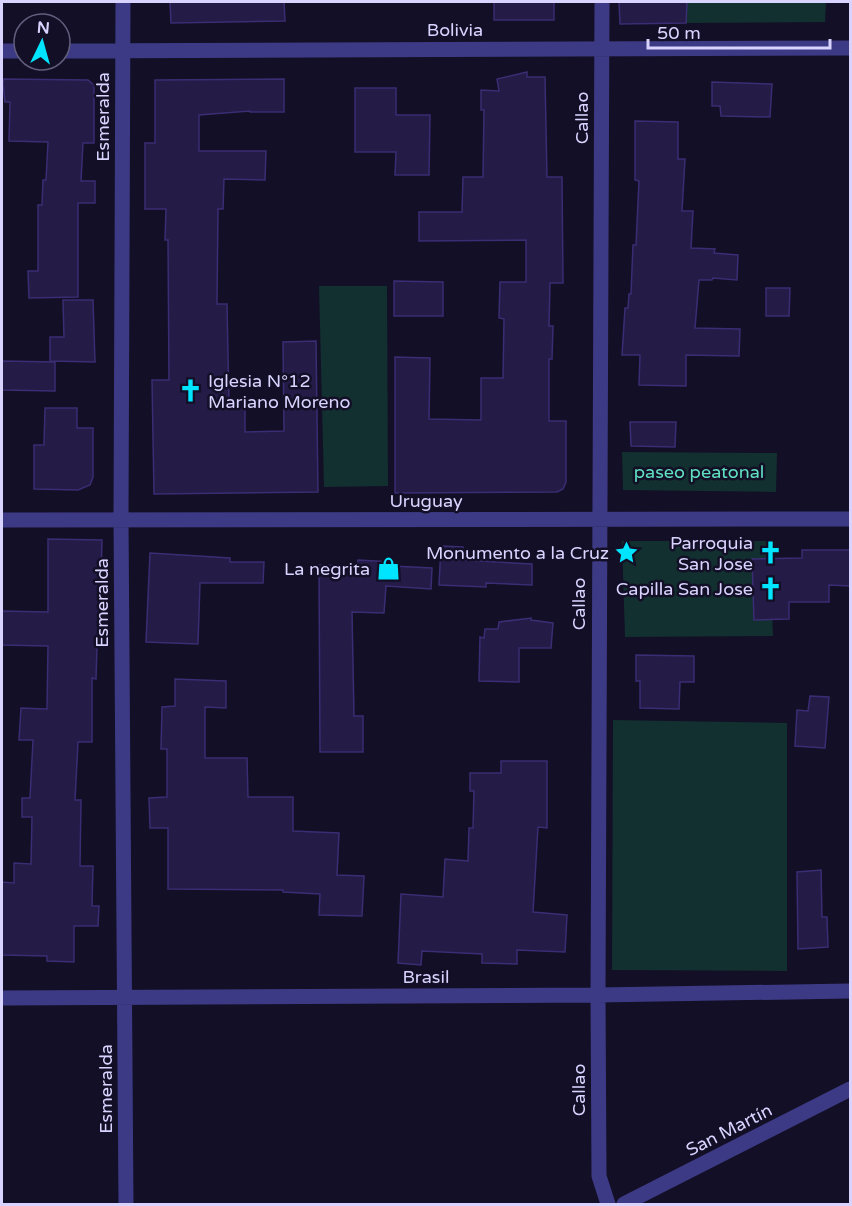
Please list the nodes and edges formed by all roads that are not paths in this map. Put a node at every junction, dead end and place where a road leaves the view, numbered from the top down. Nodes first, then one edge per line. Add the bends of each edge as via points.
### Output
1 (123, 2) edge
2 (602, 2) edge
3 (850, 48) edge
4 (123, 50) junction
5 (602, 50) junction
6 (72, 51) edge
7 (850, 519) edge
8 (2, 520) edge
9 (121, 520) junction
10 (599, 520) junction
11 (850, 991) edge
12 (598, 995) junction
13 (2, 998) edge
14 (124, 998) junction
15 (850, 1089) edge
16 (126, 1204) edge
17 (608, 1204) edge
18 (624, 1204) edge

1 - 4 street, Esmeralda
2 - 5 street, Callao
3 - 5 street, Bolivia
4 - 5 street, Bolivia
4 - 6 street, Bolivia
4 - 9 street, Esmeralda
5 - 10 street, Callao
7 - 10 street, Uruguay
8 - 9 street, Uruguay
9 - 10 street, Uruguay
9 - 14 street, Esmeralda
10 - 12 street, Callao
11 - 12 street, Brasil
12 - 14 street, Brasil
12 - 17 street, Callao via 599,1176
13 - 14 street, Brasil
14 - 16 street, Esmeralda
15 - 18 street, San Martín

